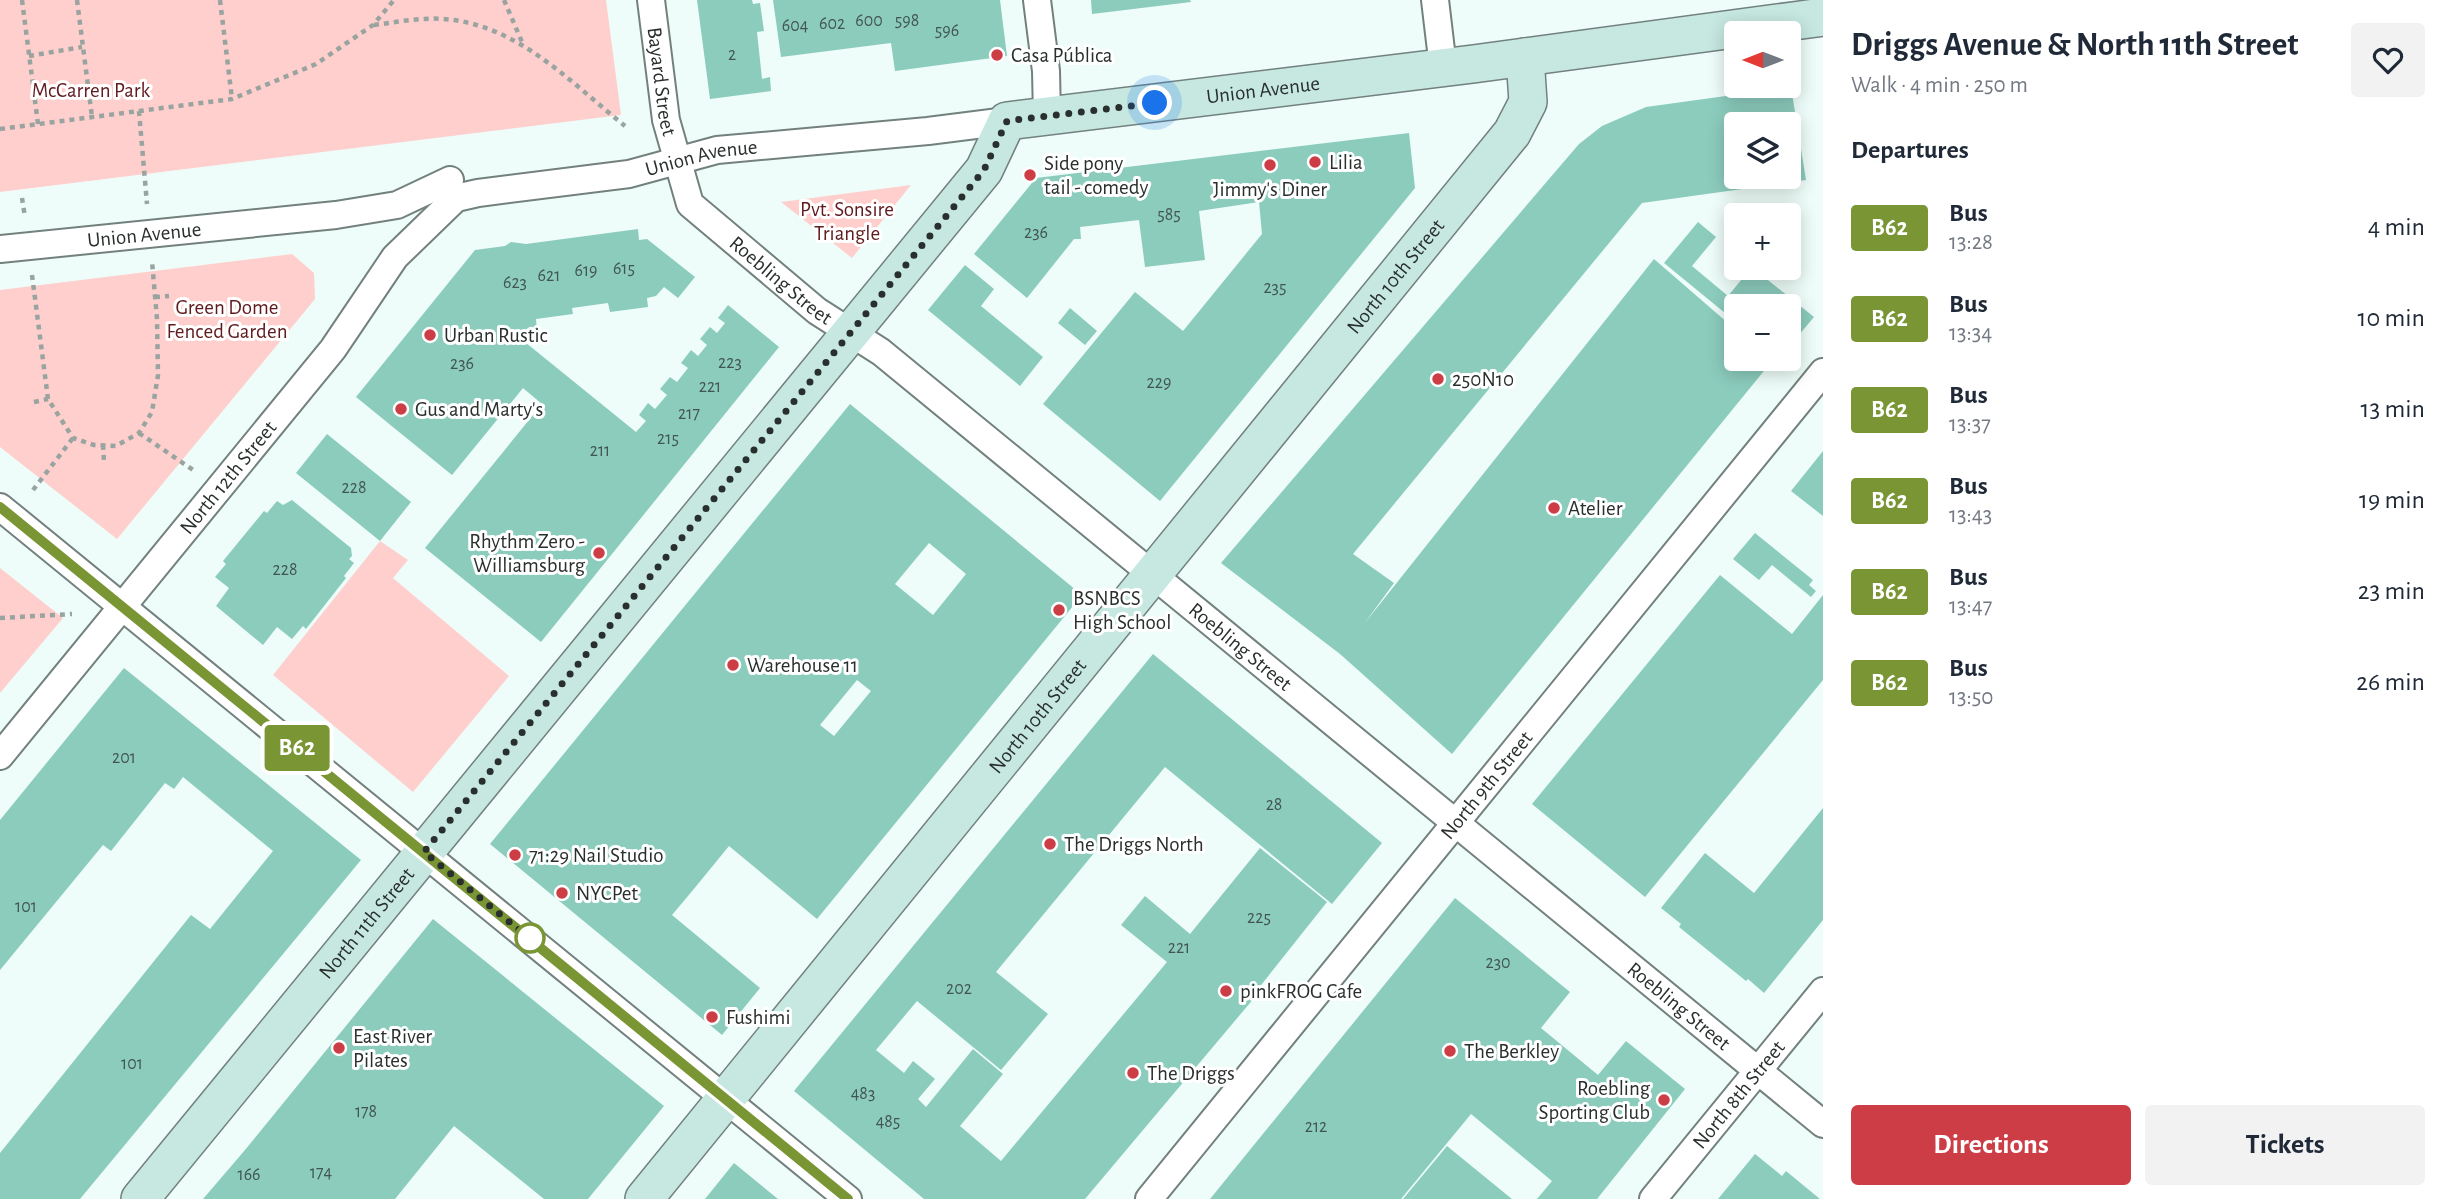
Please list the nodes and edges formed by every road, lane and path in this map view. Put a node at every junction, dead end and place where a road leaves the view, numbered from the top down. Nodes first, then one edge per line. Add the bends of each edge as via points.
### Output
1 (22, 0) edge
2 (77, 0) edge
3 (220, 0) edge
4 (394, 0) edge
5 (504, 0) edge
6 (651, 0) edge
7 (1037, 0) edge
8 (1435, 0) edge
9 (1823, 17) edge
10 (373, 25) junction
11 (522, 43) junction
12 (82, 47) junction
13 (29, 56) junction
14 (1525, 57) junction
15 (1443, 67) junction
16 (232, 99) junction
17 (139, 111) junction
18 (1047, 116) junction
19 (92, 117) junction
20 (1007, 121) junction
21 (38, 124) junction
22 (625, 126) dead end
23 (0, 129) edge
24 (678, 160) junction
25 (453, 189) junction
26 (150, 232) junction
27 (0, 249) edge
28 (32, 279) dead end
29 (169, 296) dead end
30 (155, 297) junction
31 (850, 333) junction
32 (1823, 372) edge
33 (48, 399) junction
34 (34, 402) dead end
35 (139, 433) junction
36 (73, 438) junction
37 (103, 445) junction
38 (104, 462) dead end
39 (219, 489) junction
40 (33, 490) dead end
41 (0, 507) edge
42 (1152, 575) junction
43 (123, 606) junction
44 (72, 614) dead end
45 (0, 618) edge
46 (0, 756) edge
47 (1456, 823) junction
48 (424, 852) junction
49 (1823, 991) edge
50 (1758, 1071) junction
51 (726, 1099) junction
52 (1823, 1125) edge
53 (140, 1199) edge
54 (644, 1199) edge
55 (848, 1199) edge
56 (1149, 1199) edge
57 (1653, 1199) edge

1 - 13 path
2 - 12 path
3 - 16 path
4 - 10 path
5 - 11 path
6 - 24 street, Bayard Street via 666,120
7 - 18 street
8 - 15 street
9 - 14 street, Union Avenue
10 - 11 path via 423,18 453,20 495,30
10 - 16 path via 316,64
11 - 22 path
12 - 13 path
12 - 19 path
13 - 21 path
14 - 15 street, Union Avenue
14 - 42 street, North 10th Street via 1528,102 1512,134
15 - 18 street, Union Avenue
16 - 17 path
17 - 19 path
17 - 26 path
18 - 20 street, Union Avenue
19 - 21 path
20 - 24 street, Union Avenue via 717,150
20 - 31 street, North 11th Street via 984,170
21 - 23 path
24 - 25 street, Union Avenue via 629,174 478,193
24 - 31 street, Roebling Street via 690,204 817,311
25 - 26 street, Union Avenue via 337,215
25 - 39 street, North 12th Street via 395,257 333,349
26 - 27 street, Union Avenue
26 - 30 path
28 - 33 path
29 - 30 path
30 - 35 path via 158,374 152,412
31 - 42 street, Roebling Street via 881,352
31 - 48 street, North 11th Street
32 - 47 street, North 9th Street
33 - 34 path
33 - 36 path
35 - 37 path via 116,446
35 - 39 path
36 - 37 path
36 - 40 path
37 - 38 path
39 - 43 street, North 12th Street
41 - 43 street
42 - 47 street, Roebling Street
42 - 51 street, North 10th Street
43 - 46 street, North 12th Street
43 - 48 street
44 - 45 path
47 - 50 street, Roebling Street
47 - 56 street, North 9th Street
48 - 51 street
48 - 53 street, North 11th Street
49 - 50 street, North 8th Street
50 - 52 street, Roebling Street
50 - 57 street, North 8th Street
51 - 54 street, North 10th Street
51 - 55 street

